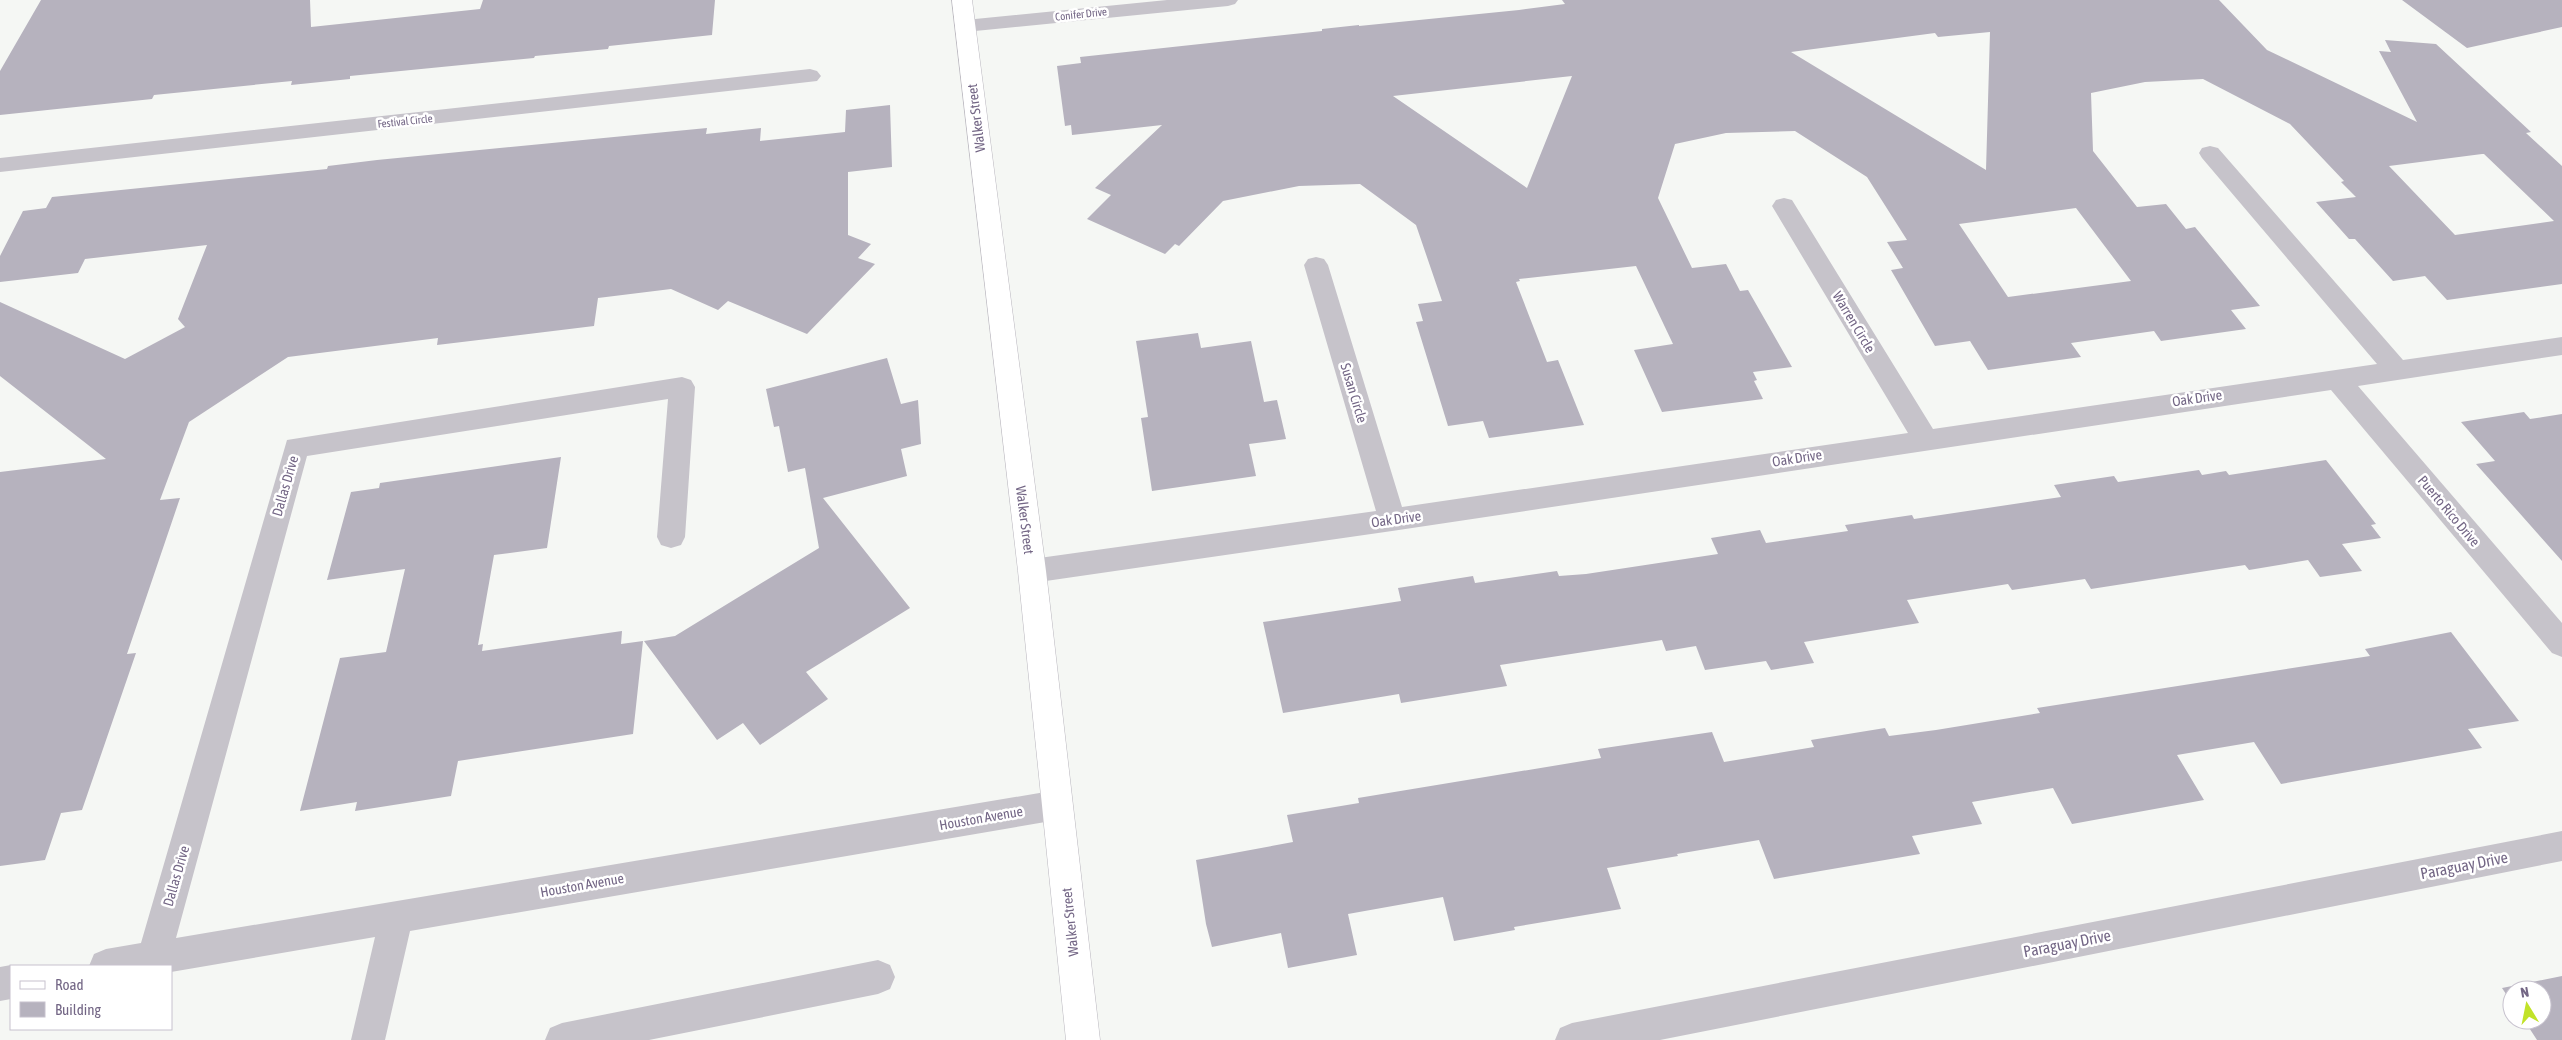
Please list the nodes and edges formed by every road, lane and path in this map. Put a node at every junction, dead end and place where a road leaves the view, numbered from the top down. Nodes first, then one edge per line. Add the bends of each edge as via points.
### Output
1 (962, 0) edge
2 (1228, 0) edge
3 (965, 26) junction
4 (810, 76) dead end
5 (2210, 152) dead end
6 (0, 165) edge
7 (1784, 206) dead end
8 (1316, 265) dead end
9 (2562, 346) edge
10 (2398, 371) junction
11 (2336, 378) junction
12 (1925, 439) junction
13 (1392, 520) junction
14 (671, 537) dead end
15 (1032, 571) junction
16 (2562, 644) edge
17 (1057, 805) junction
18 (2562, 846) edge
19 (396, 916) junction
20 (153, 958) junction
21 (112, 965) edge
22 (878, 977) dead end
23 (368, 1040) edge
24 (562, 1040) edge
25 (1083, 1040) edge
26 (1572, 1040) edge

1 - 3 main road, Walker Street
2 - 3 street, Conifer Drive
3 - 15 main road, Walker Street
4 - 6 street, Festival Circle
5 - 10 street
7 - 12 street, Warren Circle
8 - 13 street, Susan Circle
9 - 10 street, Oak Drive
10 - 11 street, Oak Drive
11 - 12 street, Oak Drive
11 - 16 street, Puerto Rico Drive
12 - 13 street, Oak Drive
13 - 15 street, Oak Drive
14 - 20 street, Dallas Drive via 682,387 296,447
15 - 17 main road, Walker Street
17 - 19 street, Houston Avenue
17 - 25 main road, Walker Street
18 - 26 street, Paraguay Drive
19 - 20 street, Houston Avenue
19 - 23 street
20 - 21 street, Houston Avenue
22 - 24 street

